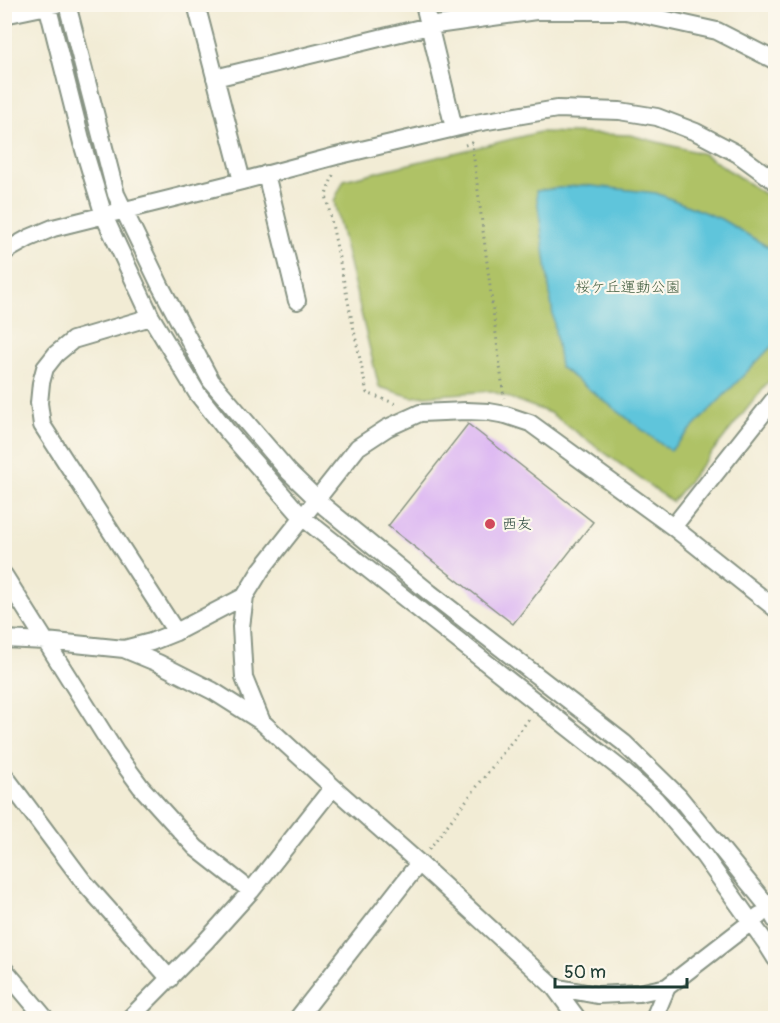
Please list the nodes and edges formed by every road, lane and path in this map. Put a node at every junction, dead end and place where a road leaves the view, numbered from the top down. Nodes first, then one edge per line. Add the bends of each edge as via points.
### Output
1 (67, 4) edge
2 (196, 4) edge
3 (424, 4) edge
4 (51, 5) edge
5 (4, 15) edge
6 (429, 26) junction
7 (776, 61) edge
8 (215, 78) junction
9 (454, 128) junction
10 (460, 146) dead end
11 (335, 169) dead end
12 (266, 174) junction
13 (242, 181) junction
14 (776, 182) edge
15 (123, 211) junction
16 (104, 216) junction
17 (4, 252) edge
18 (297, 301) dead end
19 (151, 317) junction
20 (775, 400) edge
21 (420, 412) junction
22 (506, 415) junction
23 (316, 498) junction
24 (302, 517) junction
25 (673, 527) junction
26 (4, 575) edge
27 (245, 596) junction
28 (776, 609) edge
29 (176, 632) junction
30 (4, 639) edge
31 (46, 641) junction
32 (124, 649) junction
33 (540, 705) junction
34 (262, 722) junction
35 (4, 775) edge
36 (333, 787) junction
37 (419, 863) junction
38 (251, 891) junction
39 (773, 912) edge
40 (751, 922) junction
41 (776, 959) edge
42 (4, 969) edge
43 (170, 979) junction
44 (554, 987) junction
45 (667, 987) junction
46 (45, 1018) edge
47 (130, 1018) edge
48 (298, 1018) edge
49 (577, 1018) edge
50 (654, 1018) edge

1 - 15 street
2 - 8 street
3 - 6 street
4 - 5 street
4 - 16 street via 81,143
6 - 7 street via 536,11 626,11 717,31
6 - 8 street
6 - 9 street
8 - 13 street
9 - 12 street
9 - 14 street via 557,109 620,111 657,117 738,154
10 - 22 path via 472,143
11 - 21 path via 326,195 367,393
12 - 13 street
12 - 18 street
13 - 15 street
15 - 16 street
15 - 23 street via 211,381
16 - 17 street via 53,228
16 - 19 street
19 - 24 street via 203,401
19 - 29 street via 73,340 45,368 39,403 42,425
20 - 25 street
21 - 22 street
21 - 23 street via 358,447
22 - 25 street via 530,423
23 - 24 street
23 - 39 street via 430,593 624,743 679,797
24 - 27 street
24 - 33 street
25 - 28 street
26 - 31 street
27 - 29 street
27 - 34 street via 241,627 244,678
29 - 32 street
30 - 31 street
31 - 32 street
31 - 38 street via 141,787 196,848
32 - 34 street via 213,691
33 - 37 path
33 - 40 street via 655,800 704,856
34 - 36 street
35 - 43 street via 83,881
36 - 37 street
36 - 38 street
37 - 44 street
37 - 48 street
38 - 43 street
39 - 40 street
40 - 41 street
40 - 45 street
42 - 46 street
43 - 47 street
44 - 45 street via 597,995
44 - 49 street
45 - 50 street

